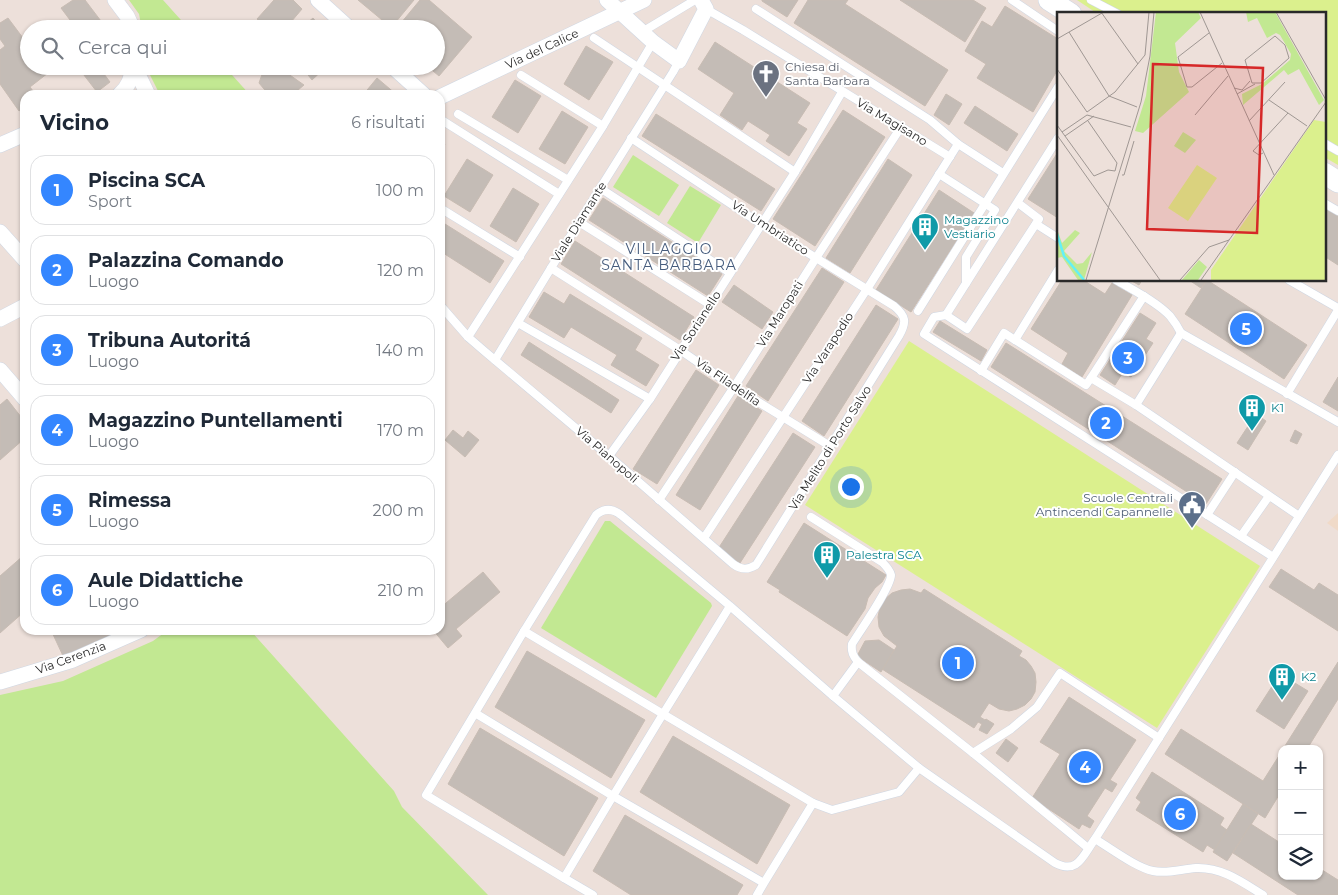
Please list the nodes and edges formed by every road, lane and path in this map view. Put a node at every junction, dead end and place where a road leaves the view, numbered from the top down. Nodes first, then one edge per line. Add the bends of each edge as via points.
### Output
1 (114, 0) edge
2 (318, 0) edge
3 (607, 0) edge
4 (644, 0) edge
5 (1012, 0) edge
6 (1049, 0) edge
7 (1091, 0) edge
8 (700, 3) edge
9 (756, 9) dead end
10 (620, 12) junction
11 (1068, 12) edge
12 (1114, 12) edge
13 (129, 20) edge
14 (340, 20) edge
15 (1057, 30) edge
16 (647, 37) junction
17 (594, 38) dead end
18 (679, 61) junction
19 (638, 67) junction
20 (132, 75) edge
21 (138, 75) edge
22 (402, 75) edge
23 (521, 75) dead end
24 (665, 86) junction
25 (124, 90) edge
26 (146, 90) edge
27 (418, 90) edge
28 (1057, 90) edge
29 (842, 92) junction
30 (445, 95) edge
31 (458, 114) dead end
32 (469, 121) junction
33 (445, 122) edge
34 (603, 126) junction
35 (901, 128) junction
36 (462, 133) junction
37 (20, 136) edge
38 (631, 138) junction
39 (1057, 140) edge
40 (958, 144) junction
41 (1326, 144) edge
42 (0, 145) edge
43 (1338, 151) edge
44 (950, 157) junction
45 (795, 172) junction
46 (1003, 173) junction
47 (939, 174) junction
48 (1326, 174) edge
49 (568, 180) junction
50 (1338, 182) edge
51 (600, 188) junction
52 (559, 194) junction
53 (1018, 202) junction
54 (984, 203) junction
55 (1326, 204) edge
56 (445, 211) edge
57 (1338, 212) edge
58 (579, 222) junction
59 (762, 224) junction
60 (1036, 224) junction
61 (0, 232) edge
62 (1057, 237) edge
63 (20, 254) edge
64 (520, 257) junction
65 (816, 258) junction
66 (551, 268) junction
67 (1057, 272) edge
68 (730, 273) junction
69 (1118, 281) edge
70 (1291, 281) edge
71 (966, 283) junction
72 (867, 290) junction
73 (1144, 296) junction
74 (709, 304) junction
75 (20, 309) edge
76 (1338, 309) edge
77 (445, 311) edge
78 (918, 311) dead end
79 (946, 314) junction
80 (0, 319) edge
81 (905, 320) joint
82 (518, 323) junction
83 (1181, 333) junction
84 (468, 337) junction
85 (1015, 340) junction
86 (680, 350) junction
87 (495, 360) junction
88 (0, 370) edge
89 (981, 371) junction
90 (1091, 378) junction
91 (734, 387) junction
92 (20, 393) edge
93 (1287, 394) junction
94 (650, 399) junction
95 (1136, 405) junction
96 (783, 418) junction
97 (1338, 422) edge
98 (830, 446) junction
99 (1338, 454) edge
100 (609, 456) junction
101 (1235, 472) junction
102 (1269, 496) junction
103 (659, 500) junction
104 (1207, 515) junction
105 (1299, 516) junction
106 (811, 517) dead end
107 (1240, 536) junction
108 (704, 538) junction
109 (1273, 557) junction
110 (747, 569) joint
111 (730, 606) junction
112 (524, 631) junction
113 (130, 635) edge
114 (858, 662) junction
115 (0, 682) edge
116 (832, 696) junction
117 (475, 713) junction
118 (663, 714) junction
119 (1159, 738) junction
120 (973, 753) junction
121 (919, 768) junction
122 (613, 796) junction
123 (813, 803) junction
124 (1095, 839) junction
125 (1088, 848) junction
126 (564, 878) junction
127 (764, 883) junction
128 (593, 895) edge
129 (757, 895) edge
130 (1263, 895) edge

1 - 13 street
2 - 14 street
3 - 10 street
4 - 10 street, Via del Calice
5 - 15 lane
6 - 11 street
7 - 12 lane
8 - 16 lane
8 - 18 street
8 - 29 lane, Via Magisano
9 - 40 lane via 930,120
10 - 16 street
10 - 30 street, Via del Calice
16 - 18 street
16 - 19 lane
17 - 19 lane
18 - 24 lane, Viale Diamante
19 - 24 lane
19 - 34 lane
20 - 25 street
21 - 26 street
22 - 27 street
23 - 34 lane
24 - 38 lane, Viale Diamante
24 - 45 lane
28 - 46 lane
29 - 35 lane, Via Magisano
29 - 45 lane, Via Sorianello
31 - 32 lane
32 - 36 lane
32 - 49 lane
33 - 36 lane
34 - 49 lane
35 - 44 lane, Via Magisano
35 - 65 lane, Via Maropati
36 - 52 lane
37 - 42 street
38 - 51 lane, Viale Diamante
38 - 59 lane, Via Umbriatico
39 - 53 lane
40 - 44 lane, Via Varapodio
40 - 46 lane
41 - 43 lane
44 - 47 lane, Via Varapodio
45 - 59 lane, Via Sorianello
46 - 54 lane
47 - 54 lane
47 - 72 lane, Via Varapodio
48 - 50 street
49 - 52 lane
51 - 58 lane, Viale Diamante
51 - 68 lane
52 - 64 lane
53 - 60 lane via 1039,219
53 - 71 lane
54 - 71 lane via 995,210 966,257
54 - 78 lane
55 - 57 lane
56 - 64 lane
58 - 66 lane, Viale Diamante
58 - 74 lane
59 - 65 lane, Via Umbriatico
59 - 68 lane, Via Sorianello
60 - 62 lane
60 - 79 lane via 967,329
61 - 63 street
64 - 84 lane
65 - 72 lane, Via Umbriatico
65 - 91 lane, Via Maropati
66 - 82 lane, Viale Diamante
66 - 86 lane, Via Filadelfia
67 - 85 lane
68 - 74 lane, Via Sorianello
69 - 73 lane
70 - 76 lane
71 - 79 lane
72 - 81 lane, Via Umbriatico via 899,310
72 - 96 lane, Via Varapodio
73 - 83 lane via 1171,318
73 - 90 lane
74 - 86 lane, Via Sorianello
75 - 80 street
76 - 93 lane
77 - 84 lane, Via Pianopoli
79 - 89 lane via 934,318 924,334
81 - 98 lane, Via Melito di Porto Salvo via 900,336
82 - 87 lane, Viale Diamante
82 - 94 lane
83 - 93 lane
83 - 95 lane
84 - 87 lane, Via Pianopoli
85 - 89 lane via 1004,333
85 - 90 lane via 1086,386
86 - 91 lane, Via Filadelfia
86 - 94 lane, Via Sorianello
87 - 100 lane, Via Pianopoli
88 - 92 street
89 - 104 lane
90 - 95 lane
91 - 96 lane, Via Filadelfia
91 - 103 lane, Via Maropati
93 - 97 lane
94 - 100 lane, Via Sorianello
95 - 101 lane
96 - 98 lane, Via Filadelfia
96 - 108 lane, Via Varapodio
98 - 110 lane, Via Melito di Porto Salvo via 759,562
99 - 105 lane
100 - 103 lane, Via Pianopoli
101 - 102 lane
101 - 104 lane
102 - 105 lane
102 - 107 lane
103 - 108 lane, Via Pianopoli
104 - 107 lane
105 - 109 lane
106 - 114 lane via 882,562 891,573 887,588 852,644 852,653
107 - 109 lane
108 - 110 lane, Via Pianopoli via 733,564
109 - 119 lane
111 - 112 lane via 621,515 607,509 596,515 588,526
111 - 116 lane
111 - 118 lane
112 - 117 lane
112 - 118 lane
113 - 115 street, Via Cerenzia via 74,660
114 - 116 lane
114 - 120 lane
116 - 121 lane
117 - 122 lane
117 - 126 lane via 426,795
118 - 122 lane
118 - 123 lane
119 - 120 lane via 1060,673 1037,707
119 - 124 lane
120 - 125 lane
121 - 123 lane via 899,792 832,810
121 - 125 lane via 1060,866 1073,867
122 - 126 lane
122 - 127 lane
123 - 127 lane
124 - 125 lane
124 - 130 lane via 1150,870 1212,869 1234,876
126 - 128 lane
127 - 129 lane

